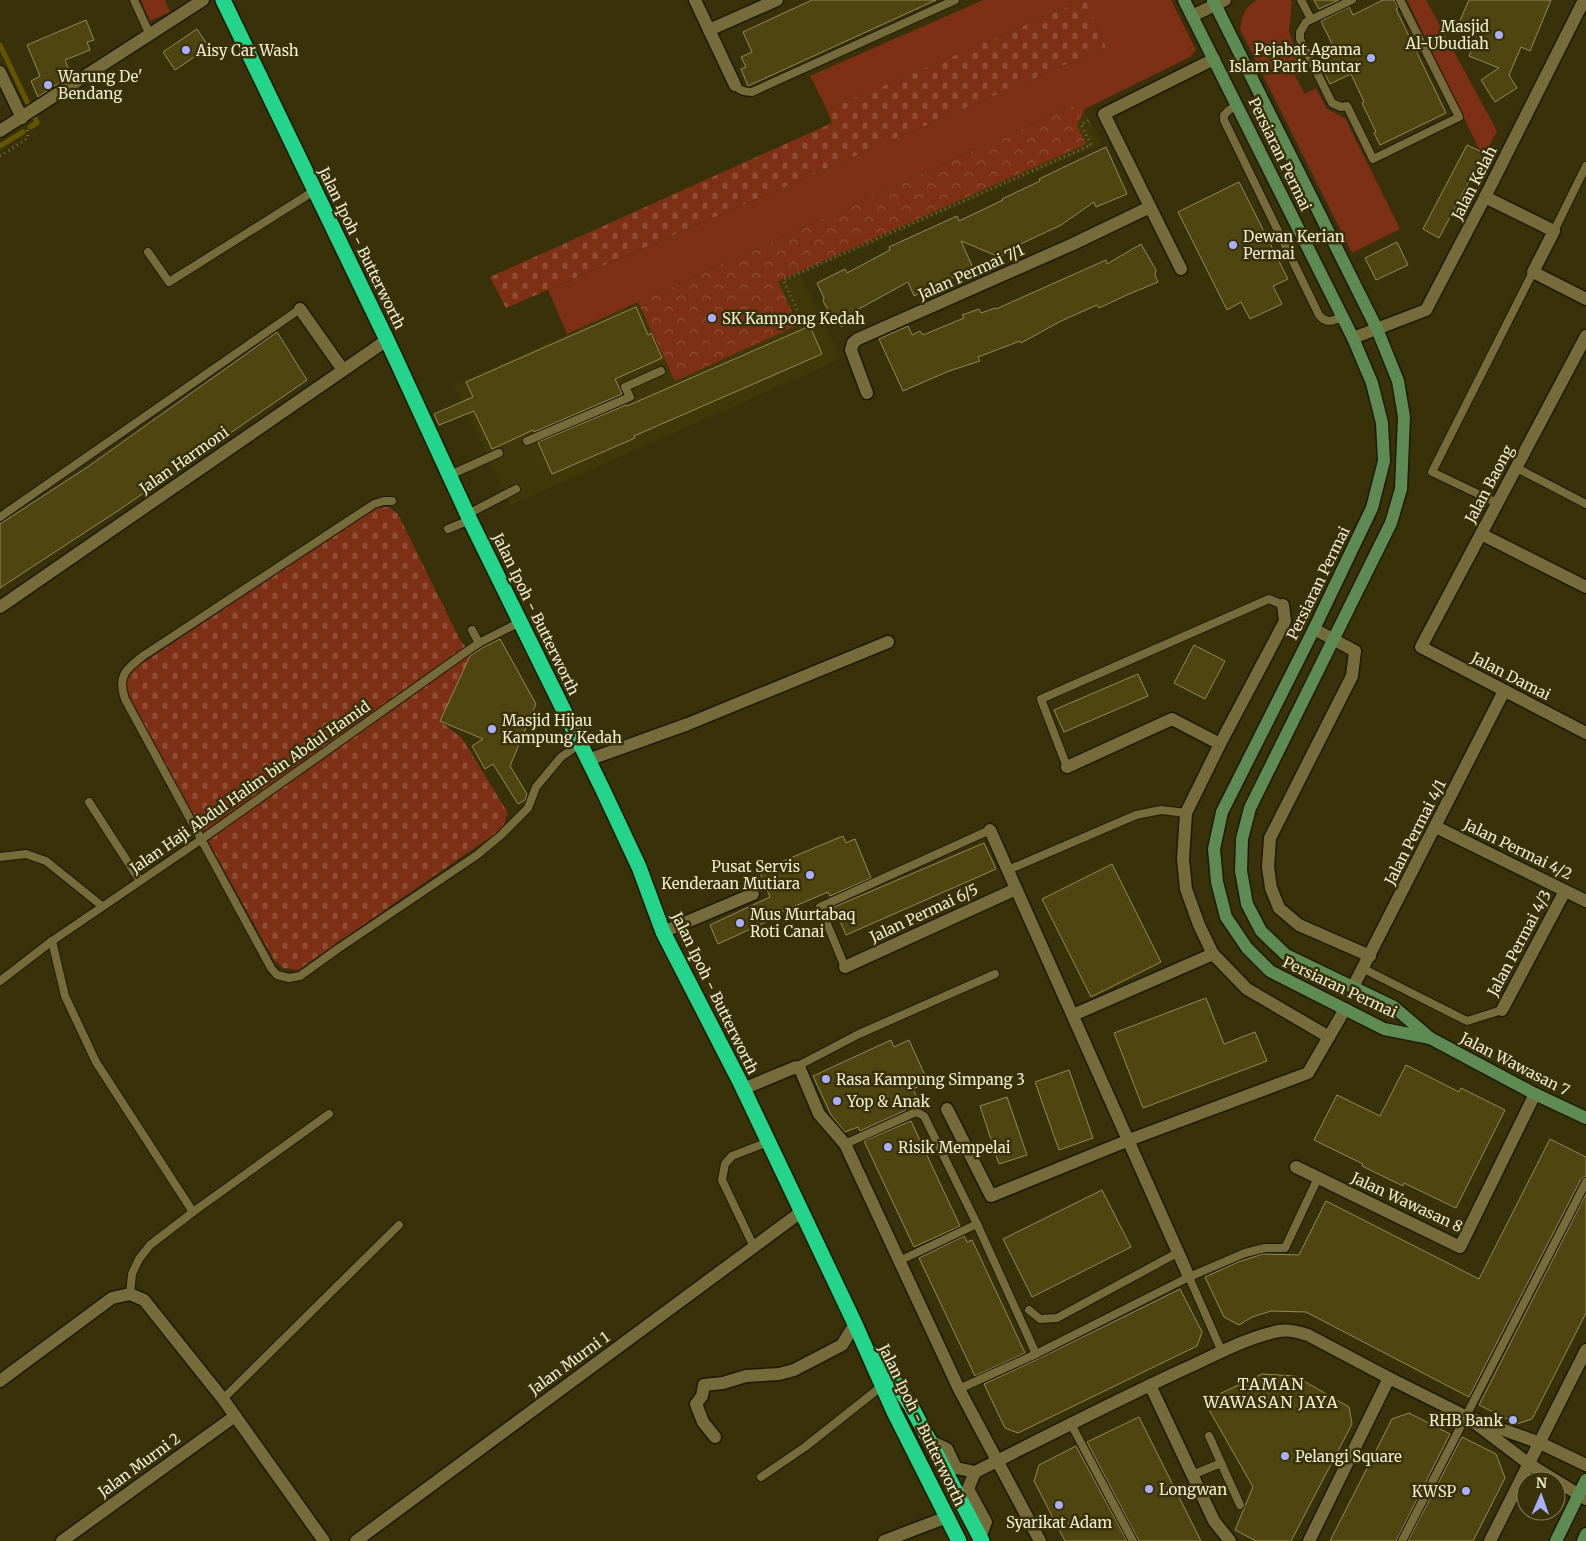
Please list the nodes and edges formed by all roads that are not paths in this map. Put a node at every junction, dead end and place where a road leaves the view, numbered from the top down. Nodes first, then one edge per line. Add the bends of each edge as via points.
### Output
1 (134, 0) edge
2 (203, 0) edge
3 (223, 0) edge
4 (695, 0) edge
5 (777, 0) edge
6 (955, 0) edge
7 (1184, 0) edge
8 (1301, 0) edge
9 (1352, 0) edge
10 (1400, 0) edge
11 (1584, 0) edge
12 (1218, 2) edge
13 (1192, 16) junction
14 (1311, 19) junction
15 (709, 30) junction
16 (150, 35) junction
17 (1214, 59) junction
18 (0, 72) edge
19 (735, 85) joint
20 (1237, 106) junction
21 (22, 118) junction
22 (0, 131) edge
23 (1586, 166) edge
24 (314, 191) junction
25 (1485, 197) junction
26 (1150, 207) junction
27 (1554, 231) junction
28 (148, 252) dead end
29 (1181, 269) dead end
30 (1533, 272) junction
31 (1586, 298) edge
32 (300, 309) joint
33 (1342, 317) junction
34 (1377, 329) junction
35 (1586, 336) edge
36 (1353, 338) junction
37 (386, 340) junction
38 (1581, 359) edge
39 (343, 370) junction
40 (661, 371) dead end
41 (867, 393) dead end
42 (527, 441) dead end
43 (499, 454) dead end
44 (1515, 467) junction
45 (450, 475) junction
46 (516, 489) dead end
47 (392, 501) dead end
48 (1497, 503) junction
49 (1586, 504) edge
50 (0, 517) edge
51 (469, 517) junction
52 (448, 529) dead end
53 (1481, 534) junction
54 (1586, 587) edge
55 (1283, 606) joint
56 (0, 607) edge
57 (520, 622) junction
58 (1314, 629) junction
59 (472, 630) dead end
60 (1334, 639) junction
61 (888, 642) dead end
62 (479, 643) junction
63 (1420, 647) joint
64 (1504, 691) junction
65 (1586, 733) edge
66 (580, 744) junction
67 (1220, 744) junction
68 (588, 760) junction
69 (1067, 767) joint
70 (89, 802) dead end
71 (1186, 813) junction
72 (1436, 827) junction
73 (990, 830) joint
74 (202, 839) junction
75 (0, 857) edge
76 (1008, 870) junction
77 (140, 881) junction
78 (1016, 889) junction
79 (1565, 891) junction
80 (753, 894) dead end
81 (1586, 902) edge
82 (102, 906) junction
83 (663, 932) junction
84 (52, 941) junction
85 (1213, 954) junction
86 (1370, 956) junction
87 (845, 967) joint
88 (1364, 968) junction
89 (996, 974) dead end
90 (0, 981) edge
91 (1353, 988) junction
92 (1345, 1009) junction
93 (1502, 1010) joint
94 (1072, 1015) junction
95 (1329, 1037) junction
96 (1430, 1038) junction
97 (796, 1067) junction
98 (743, 1089) junction
99 (1535, 1094) junction
100 (947, 1109) dead end
101 (330, 1114) dead end
102 (1586, 1118) edge
103 (1129, 1140) junction
104 (768, 1142) junction
105 (845, 1144) junction
106 (1296, 1167) dead end
107 (1318, 1178) junction
108 (1586, 1182) edge
109 (193, 1212) junction
110 (801, 1212) junction
111 (977, 1224) junction
112 (399, 1225) dead end
113 (754, 1247) junction
114 (1179, 1252) junction
115 (899, 1261) junction
116 (1190, 1277) junction
117 (130, 1294) junction
118 (1029, 1310) dead end
119 (855, 1324) junction
120 (1586, 1350) edge
121 (1222, 1352) junction
122 (1036, 1354) junction
123 (1389, 1378) junction
124 (0, 1381) edge
125 (1150, 1385) junction
126 (882, 1386) junction
127 (959, 1389) junction
128 (223, 1398) junction
129 (236, 1416) junction
130 (1465, 1416) junction
131 (1071, 1424) junction
132 (1209, 1436) dead end
133 (715, 1437) dead end
134 (930, 1441) junction
135 (1540, 1443) junction
136 (997, 1461) junction
137 (1220, 1463) junction
138 (1529, 1464) junction
139 (1586, 1465) edge
140 (975, 1472) junction
141 (1192, 1475) junction
142 (761, 1477) dead end
143 (1586, 1480) edge
144 (1582, 1497) edge
145 (1240, 1505) dead end
146 (947, 1517) junction
147 (1586, 1534) edge
148 (981, 1540) edge
149 (62, 1541) edge
150 (324, 1541) edge
151 (356, 1541) edge
152 (884, 1541) edge
153 (959, 1541) edge
154 (1040, 1541) edge
155 (1133, 1541) edge
156 (1230, 1541) edge
157 (1308, 1541) edge
158 (1402, 1541) edge
159 (1490, 1541) edge
160 (1556, 1541) edge
161 (1583, 1541) edge

1 - 16 lane
2 - 16 street
3 - 24 highway, Jalan Ipoh - Butterworth
4 - 15 street
5 - 15 street
6 - 19 lane via 752,92 744,92
7 - 13 street, Persiaran Permai
8 - 14 lane
9 - 14 lane
10 - 14 lane via 1460,117 1372,159 1347,106 1332,103 1300,39 1302,26
11 - 25 street, Jalan Kelah
12 - 13 street
12 - 34 street, Persiaran Permai
13 - 17 street, Persiaran Permai
15 - 19 street
16 - 21 street
17 - 20 street, Persiaran Permai
17 - 26 street via 1104,114
18 - 21 street
20 - 33 street, Persiaran Permai
20 - 33 lane via 1224,114 1224,120 1320,315 1328,322
21 - 22 street
23 - 27 lane
24 - 28 lane via 169,282
24 - 37 highway, Jalan Ipoh - Butterworth
25 - 27 street
25 - 34 street, Jalan Kelah via 1426,310
26 - 29 street
26 - 41 street, Jalan Permai 7/1 via 853,342 851,350
27 - 30 street
30 - 31 street
30 - 48 lane via 1432,472
32 - 39 street
32 - 50 lane
33 - 36 street, Persiaran Permai
34 - 36 street, Jalan Kelah
34 - 60 street, Persiaran Permai via 1398,381 1404,417 1401,488 1391,523
35 - 38 street, Jalan Baong
36 - 58 street, Persiaran Permai via 1372,383 1382,423 1384,461 1372,508
37 - 39 street, Jalan Harmoni
37 - 45 highway, Jalan Ipoh - Butterworth
38 - 44 street, Jalan Baong
39 - 56 street, Jalan Harmoni
40 - 42 lane via 625,387 630,397
43 - 45 lane
44 - 48 street, Jalan Baong
44 - 49 lane
45 - 51 highway, Jalan Ipoh - Butterworth
46 - 51 lane
47 - 74 lane via 374,504 127,669 122,683 125,699
48 - 53 street, Jalan Baong
51 - 52 lane
51 - 57 highway, Jalan Ipoh - Butterworth
53 - 54 street
53 - 63 street, Jalan Baong
55 - 67 street via 1285,622
55 - 69 lane via 1270,599 1041,699
57 - 62 lane, Jalan Haji Abdul Halim bin Abdul Hamid
57 - 66 highway, Jalan Ipoh - Butterworth
58 - 60 street
58 - 92 street, Persiaran Permai via 1222,812 1214,849 1217,882 1226,917 1247,948 1270,971
59 - 62 lane
60 - 86 street via 1355,651 1352,676 1270,838 1268,866 1271,888 1279,908 1299,925
60 - 91 street, Persiaran Permai via 1250,808 1242,838 1241,872 1246,904 1261,931 1286,955
61 - 68 street via 688,724
62 - 74 lane, Jalan Haji Abdul Halim bin Abdul Hamid
63 - 64 street, Jalan Damai
64 - 65 street, Jalan Damai
64 - 72 street, Jalan Permai 4/1
66 - 68 highway, Jalan Ipoh - Butterworth
66 - 74 lane via 561,757 536,787 528,808 477,855 300,976 278,975 271,968
67 - 69 street via 1172,719
67 - 71 street
68 - 83 highway, Jalan Ipoh - Butterworth via 639,867
70 - 77 lane
71 - 76 lane via 1161,810 1136,815
71 - 85 street via 1183,859 1186,889
72 - 79 street, Jalan Permai 4/2
72 - 86 street, Jalan Permai 4/1
73 - 76 street
73 - 87 lane via 820,907
74 - 77 lane, Jalan Haji Abdul Halim bin Abdul Hamid
75 - 82 lane via 26,854 46,861
76 - 78 street
77 - 82 lane, Jalan Haji Abdul Halim bin Abdul Hamid
78 - 87 street, Jalan Permai 6/5
78 - 94 street
79 - 81 street, Jalan Permai 4/2
79 - 93 street, Jalan Permai 4/3
80 - 83 street
82 - 84 lane, Jalan Haji Abdul Halim bin Abdul Hamid
83 - 98 highway, Jalan Ipoh - Butterworth
84 - 90 lane, Jalan Haji Abdul Halim bin Abdul Hamid
84 - 109 lane via 65,996 96,1062
85 - 94 street
85 - 95 street via 1247,989
86 - 88 street, Jalan Permai 4/1
88 - 91 street, Jalan Permai 4/1
88 - 93 lane via 1467,1021
89 - 97 lane via 859,1034
91 - 96 street, Persiaran Permai via 1394,1007
92 - 95 street
92 - 96 street, Persiaran Permai via 1384,1029
94 - 103 street
95 - 103 street via 1308,1073
96 - 99 street, Jalan Wawasan 7
97 - 98 street
97 - 105 street via 800,1069 818,1114
98 - 104 highway, Jalan Ipoh - Butterworth
99 - 102 street, Jalan Wawasan 7
99 - 107 street, Jalan Wawasan 8 via 1460,1247
100 - 103 street via 991,1196
101 - 109 lane
103 - 114 street
104 - 110 highway, Jalan Ipoh - Butterworth
104 - 113 lane via 732,1156 725,1164 722,1180
105 - 111 lane via 916,1112 924,1116
105 - 115 street
106 - 107 street, Jalan Wawasan 8
107 - 116 lane via 1285,1248 1245,1252
108 - 130 lane
109 - 117 lane via 150,1245 139,1259 132,1274
110 - 113 street, Jalan Murni 1
110 - 119 highway, Jalan Ipoh - Butterworth
111 - 115 lane
111 - 122 lane
112 - 128 lane
113 - 151 street, Jalan Murni 1
114 - 116 street
114 - 118 lane via 1057,1318 1040,1319
115 - 127 street
116 - 121 lane
116 - 122 lane
117 - 124 street via 112,1298
117 - 128 street via 144,1300
119 - 126 highway, Jalan Ipoh - Butterworth
119 - 133 street via 836,1348 786,1372 704,1385 696,1404 703,1422
119 - 134 highway, Jalan Ipoh - Butterworth via 911,1406
120 - 135 street
121 - 123 street via 1281,1330 1296,1332 1308,1335
121 - 125 street
122 - 127 lane
123 - 130 street
123 - 157 street
125 - 131 street
125 - 141 street
126 - 142 lane via 806,1447
126 - 146 highway, Jalan Ipoh - Butterworth
127 - 136 street
128 - 129 street
129 - 149 street, Jalan Murni 2
129 - 150 street
130 - 135 street
130 - 138 street
130 - 158 lane
131 - 136 street
131 - 155 lane
132 - 137 lane
134 - 140 street via 947,1449 956,1468
134 - 148 highway, Jalan Ipoh - Butterworth
135 - 138 street
135 - 139 street
136 - 140 street
136 - 154 street
137 - 141 lane
137 - 145 lane
138 - 144 street
138 - 159 street
140 - 148 street via 968,1489 986,1522
141 - 156 street via 1214,1522
143 - 144 street
144 - 160 street
146 - 152 street
146 - 153 highway, Jalan Ipoh - Butterworth
147 - 161 street

